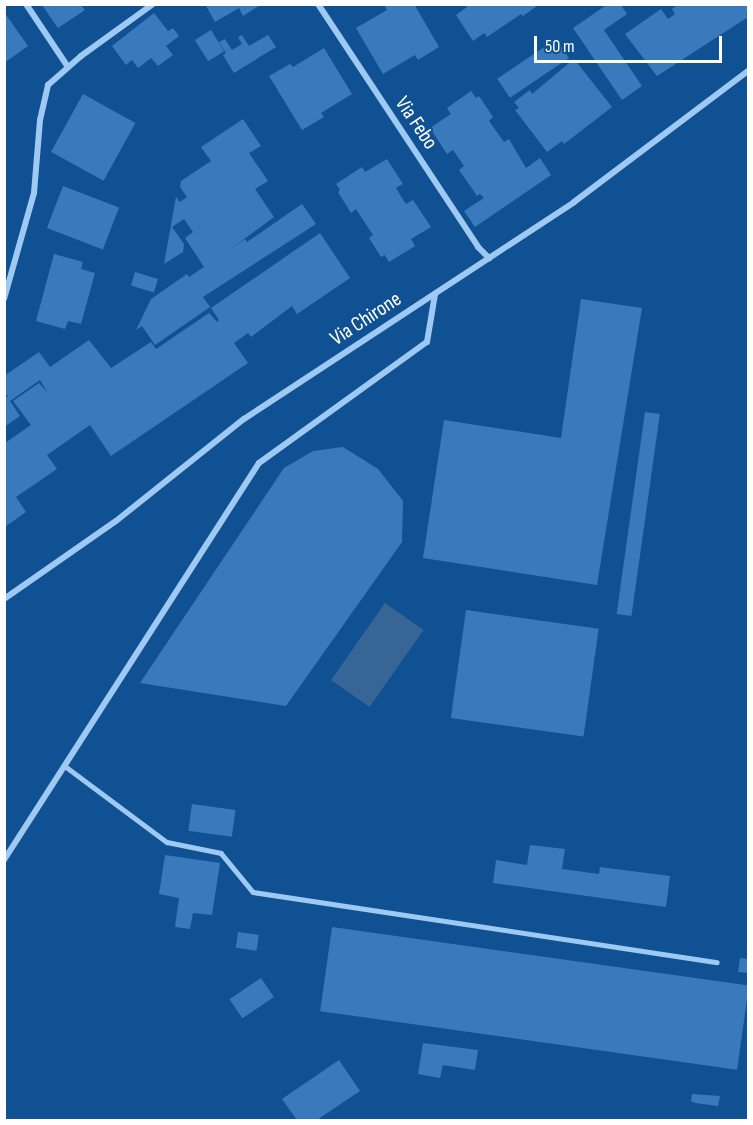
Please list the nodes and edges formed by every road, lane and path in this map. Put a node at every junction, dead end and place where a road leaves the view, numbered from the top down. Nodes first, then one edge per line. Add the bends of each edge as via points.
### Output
1 (26, 4) edge
2 (153, 4) edge
3 (318, 4) edge
4 (68, 67) junction
5 (748, 71) edge
6 (489, 258) junction
7 (435, 294) junction
8 (4, 299) edge
9 (4, 599) edge
10 (65, 766) junction
11 (4, 860) edge
12 (717, 962) dead end

1 - 4 street
2 - 4 street
3 - 6 street, Via Febo
4 - 8 street via 48,86 40,120 34,193
5 - 6 street, Via Chirone via 574,202
6 - 7 street, Via Chirone
7 - 9 street, Via Chirone via 244,419 116,521
7 - 10 street via 427,342 259,463
10 - 11 street
10 - 12 lane via 167,842 221,853 253,892

